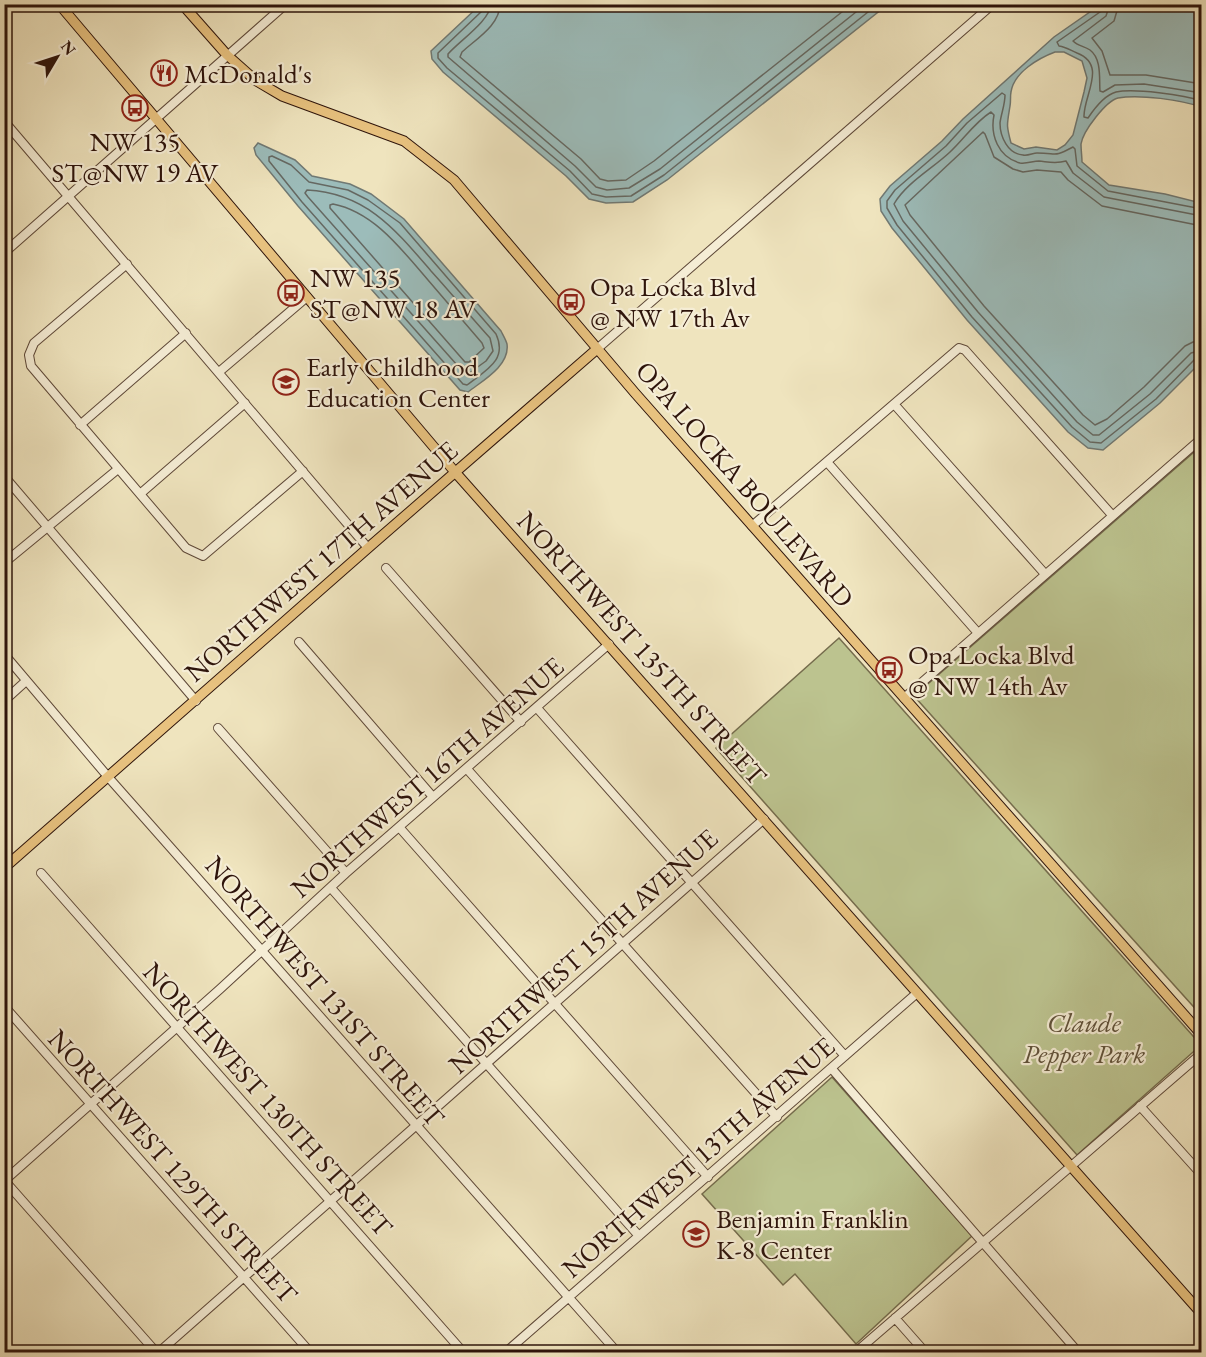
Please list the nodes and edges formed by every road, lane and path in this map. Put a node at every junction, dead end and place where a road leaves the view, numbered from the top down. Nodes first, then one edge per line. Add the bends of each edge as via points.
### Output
1 (58, 4) edge
2 (182, 4) edge
3 (286, 4) edge
4 (993, 4) edge
5 (227, 55) junction
6 (155, 118) junction
7 (4, 121) edge
8 (69, 196) junction
9 (4, 253) edge
10 (127, 264) junction
11 (307, 297) junction
12 (186, 333) junction
13 (597, 349) junction
14 (219, 372) junction
15 (245, 403) junction
16 (894, 404) junction
17 (80, 425) junction
18 (1202, 438) edge
19 (827, 462) junction
20 (118, 469) junction
21 (303, 471) junction
22 (456, 472) junction
23 (4, 476) edge
24 (140, 494) junction
25 (1112, 515) junction
26 (752, 526) junction
27 (47, 527) junction
28 (368, 548) junction
29 (4, 563) edge
30 (386, 568) dead end
31 (1045, 574) junction
32 (978, 633) junction
33 (299, 642) dead end
34 (609, 644) junction
35 (4, 654) edge
36 (26, 681) junction
37 (904, 698) junction
38 (4, 701) edge
39 (196, 701) junction
40 (537, 708) junction
41 (521, 722) junction
42 (218, 728) dead end
43 (467, 768) junction
44 (109, 778) junction
45 (433, 797) junction
46 (764, 819) junction
47 (399, 827) junction
48 (4, 868) edge
49 (40, 873) dead end
50 (346, 873) junction
51 (692, 883) junction
52 (331, 888) junction
53 (623, 943) junction
54 (262, 951) junction
55 (917, 993) junction
56 (556, 1004) junction
57 (4, 1006) edge
58 (177, 1028) junction
59 (1202, 1035) edge
60 (1202, 1053) edge
61 (845, 1056) junction
62 (487, 1065) junction
63 (832, 1069) junction
64 (90, 1105) junction
65 (1140, 1106) junction
66 (777, 1117) junction
67 (416, 1126) junction
68 (1071, 1166) junction
69 (1202, 1175) edge
70 (708, 1177) junction
71 (5, 1181) edge
72 (331, 1201) junction
73 (639, 1236) junction
74 (982, 1242) junction
75 (244, 1277) junction
76 (569, 1299) junction
77 (1202, 1314) edge
78 (895, 1318) junction
79 (4, 1348) edge
80 (9, 1353) edge
81 (158, 1353) edge
82 (310, 1353) edge
83 (463, 1353) edge
84 (506, 1353) edge
85 (617, 1353) edge
86 (856, 1353) edge
87 (925, 1353) edge
88 (1078, 1353) edge

1 - 6 main road, NORTHWEST 135TH STREET
2 - 5 main road, OPA LOCKA BOULEVARD
3 - 5 street
4 - 13 street, NORTHWEST 17TH AVENUE
5 - 6 street
5 - 13 main road, OPA LOCKA BOULEVARD via 255,80 282,96 404,141 428,158 454,180
6 - 8 street
6 - 11 main road, NORTHWEST 135TH STREET
7 - 8 street
8 - 9 street
8 - 10 street
10 - 12 street
10 - 17 street via 34,343 29,355 31,366
11 - 14 street
11 - 22 main road, NORTHWEST 135TH STREET
12 - 14 street
12 - 17 street
13 - 22 main road, NORTHWEST 17TH AVENUE
13 - 26 main road, OPA LOCKA BOULEVARD
14 - 15 street
15 - 21 street
15 - 24 street
16 - 19 street
16 - 25 street via 959,348 965,350
16 - 31 street
17 - 20 street
18 - 25 street
19 - 26 street
19 - 32 street
20 - 24 street
20 - 27 street
21 - 24 street via 203,556 186,548
21 - 28 street
22 - 28 main road, NORTHWEST 17TH AVENUE
22 - 34 main road, NORTHWEST 135TH STREET
23 - 27 street
25 - 31 street
26 - 37 main road, OPA LOCKA BOULEVARD
27 - 29 street
27 - 39 street
28 - 39 main road, NORTHWEST 17TH AVENUE
30 - 41 street
31 - 32 street
32 - 37 street
33 - 45 street
34 - 40 street, NORTHWEST 16TH AVENUE
34 - 46 main road, NORTHWEST 135TH STREET
35 - 36 street, NORTHWEST 131ST STREET
36 - 38 street
36 - 44 street, NORTHWEST 131ST STREET
37 - 59 main road, OPA LOCKA BOULEVARD
39 - 44 main road, NORTHWEST 17TH AVENUE
40 - 41 street, NORTHWEST 16TH AVENUE
40 - 51 street
41 - 43 street, NORTHWEST 16TH AVENUE
42 - 50 street
43 - 45 street, NORTHWEST 16TH AVENUE
43 - 53 street
44 - 48 main road, NORTHWEST 17TH AVENUE
44 - 54 street, NORTHWEST 131ST STREET
45 - 47 street, NORTHWEST 16TH AVENUE
46 - 51 street, NORTHWEST 15TH AVENUE
46 - 55 main road, NORTHWEST 135TH STREET
47 - 50 street, NORTHWEST 16TH AVENUE
47 - 56 street
49 - 58 street, NORTHWEST 130TH STREET
50 - 52 street, NORTHWEST 16TH AVENUE
51 - 53 street, NORTHWEST 15TH AVENUE
51 - 61 street
52 - 54 street, NORTHWEST 16TH AVENUE
52 - 62 street
53 - 56 street, NORTHWEST 15TH AVENUE
53 - 66 street
54 - 58 street, NORTHWEST 16TH AVENUE
54 - 67 street, NORTHWEST 131ST STREET
55 - 61 street, NORTHWEST 13TH AVENUE
55 - 68 main road, NORTHWEST 135TH STREET
56 - 62 street, NORTHWEST 15TH AVENUE
56 - 70 street
57 - 64 street, NORTHWEST 129TH STREET
58 - 64 street, NORTHWEST 16TH AVENUE
58 - 72 street, NORTHWEST 130TH STREET
60 - 65 street
61 - 63 street, NORTHWEST 13TH AVENUE
62 - 67 street, NORTHWEST 15TH AVENUE
62 - 73 street
63 - 66 street, NORTHWEST 13TH AVENUE
63 - 74 street
64 - 71 street, NORTHWEST 16TH AVENUE
64 - 75 street, NORTHWEST 129TH STREET
65 - 68 street
65 - 69 street
66 - 70 street, NORTHWEST 13TH AVENUE
67 - 72 street, NORTHWEST 15TH AVENUE
67 - 76 street, NORTHWEST 131ST STREET
68 - 74 street
68 - 77 main road, NORTHWEST 135TH STREET
70 - 73 street, NORTHWEST 13TH AVENUE
71 - 81 street
72 - 75 street, NORTHWEST 15TH AVENUE
72 - 83 street, NORTHWEST 130TH STREET
73 - 76 street, NORTHWEST 13TH AVENUE
74 - 78 street
74 - 88 street
75 - 81 street, NORTHWEST 15TH AVENUE
75 - 82 street, NORTHWEST 129TH STREET
76 - 84 street, NORTHWEST 13TH AVENUE
76 - 85 street, NORTHWEST 131ST STREET
78 - 86 street
78 - 87 street
79 - 80 street

